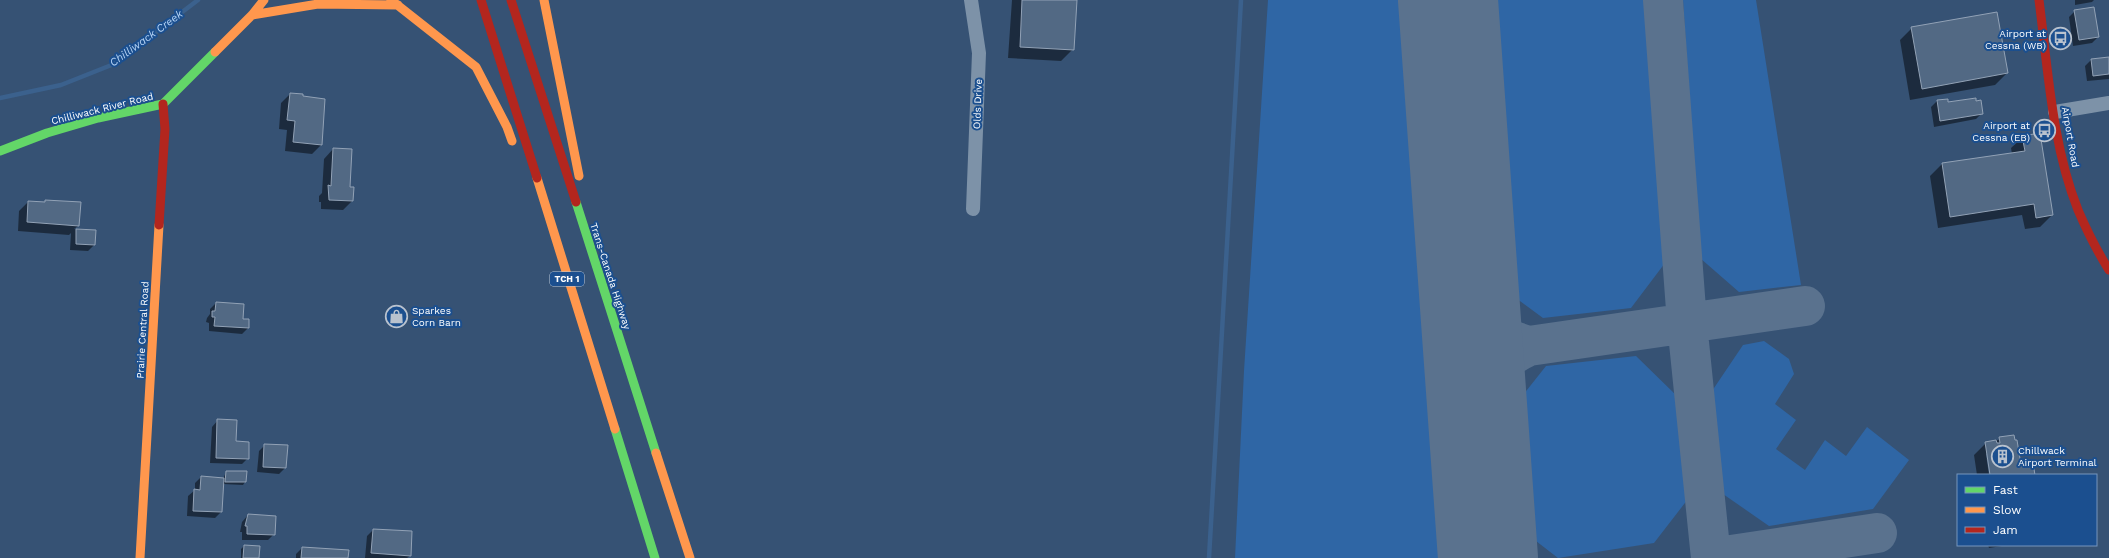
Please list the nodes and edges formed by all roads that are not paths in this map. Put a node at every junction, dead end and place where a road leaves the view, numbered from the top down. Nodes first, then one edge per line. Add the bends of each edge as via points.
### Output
1 (264, 0) edge
2 (481, 0) edge
3 (511, 0) edge
4 (544, 0) edge
5 (970, 0) edge
6 (2039, 0) edge
7 (394, 3) edge
8 (252, 15) junction
9 (2109, 103) edge
10 (163, 104) junction
11 (2055, 112) junction
12 (515, 149) dead end
13 (0, 151) edge
14 (536, 208) dead end
15 (973, 209) dead end
16 (2109, 270) edge
17 (637, 389) junction
18 (604, 399) junction
19 (140, 558) edge
20 (655, 558) edge
21 (690, 558) edge

1 - 8 main road, Chilliwack River Road
2 - 18 main road, TCH 1
3 - 17 main road, Trans-Canada Highway / TCH 1
4 - 17 main road via 582,189 615,301
5 - 15 street, Olds Drive via 979,53
6 - 11 main road, Airport Road
7 - 8 main road via 318,4
7 - 12 main road via 476,66 507,127
8 - 10 main road, Chilliwack River Road
9 - 11 street
10 - 13 main road, Chilliwack River Road via 98,118
10 - 19 main road, Prairie Central Road via 165,129
11 - 16 main road, Airport Road via 2073,197 2092,242
14 - 18 main road
17 - 21 main road, Trans-Canada Highway / TCH 1
18 - 20 main road, TCH 1

